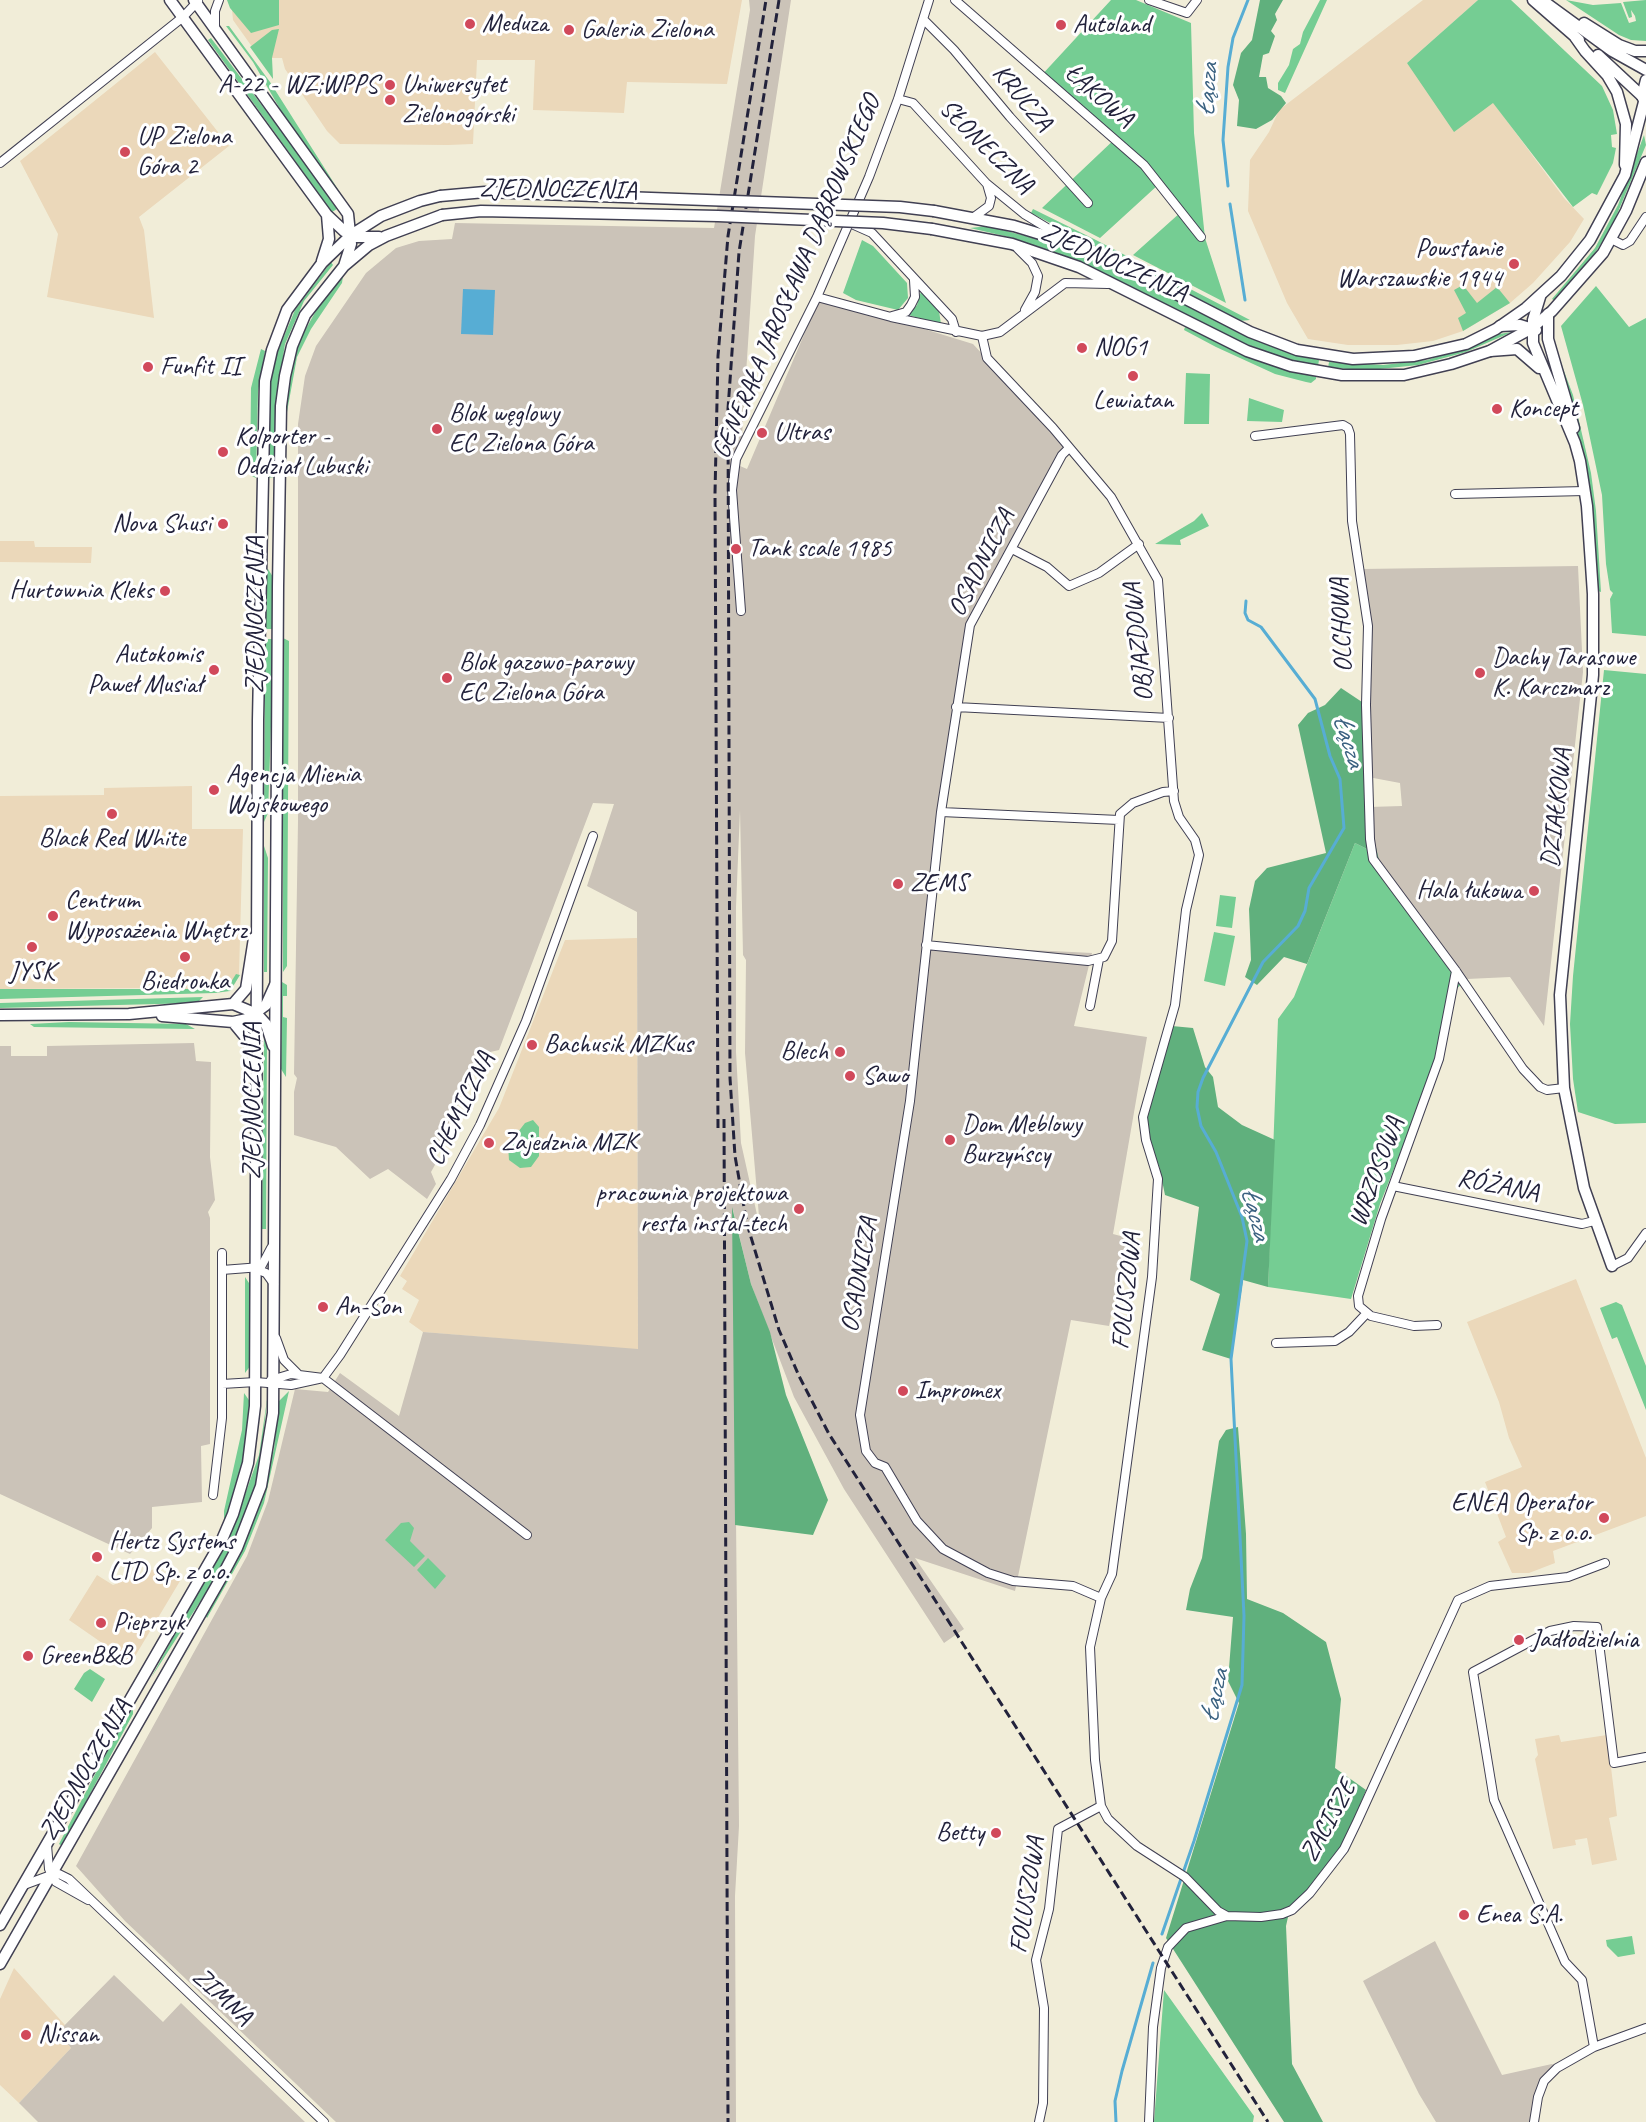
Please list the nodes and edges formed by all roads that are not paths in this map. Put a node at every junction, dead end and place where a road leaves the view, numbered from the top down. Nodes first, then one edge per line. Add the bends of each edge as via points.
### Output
1 (170, 0) edge
2 (208, 0) edge
3 (219, 0) edge
4 (929, 0) edge
5 (955, 0) edge
6 (1149, 0) edge
7 (1197, 0) edge
8 (1540, 0) edge
9 (196, 1) edge
10 (183, 17) junction
11 (924, 20) junction
12 (215, 28) junction
13 (1575, 37) junction
14 (1646, 51) edge
15 (1646, 70) edge
16 (1646, 80) edge
17 (898, 99) junction
18 (1644, 101) edge
19 (1646, 162) edge
20 (0, 163) edge
21 (1625, 175) junction
22 (986, 183) junction
23 (1088, 203) dead end
24 (348, 214) junction
25 (327, 215) junction
26 (381, 216) junction
27 (974, 217) junction
28 (1646, 217) edge
29 (849, 223) junction
30 (351, 235) junction
31 (386, 236) junction
32 (1201, 237) dead end
33 (1611, 239) junction
34 (1012, 244) junction
35 (1076, 245) junction
36 (322, 263) junction
37 (344, 266) junction
38 (914, 280) junction
39 (1118, 285) junction
40 (817, 297) junction
41 (1540, 297) junction
42 (1024, 313) junction
43 (1548, 314) junction
44 (891, 317) junction
45 (1500, 326) junction
46 (1532, 328) junction
47 (956, 332) junction
48 (982, 336) junction
49 (1548, 339) junction
50 (1490, 351) junction
51 (1545, 375) junction
52 (1255, 436) dead end
53 (1575, 443) junction
54 (1069, 448) junction
55 (1585, 491) junction
56 (1455, 494) dead end
57 (1139, 544) junction
58 (1012, 549) junction
59 (741, 611) dead end
60 (956, 707) junction
61 (1169, 718) junction
62 (1174, 791) junction
63 (941, 812) junction
64 (1119, 820) junction
65 (593, 836) dead end
66 (258, 909) junction
67 (926, 945) junction
68 (1099, 959) junction
69 (1456, 971) junction
70 (277, 982) junction
71 (233, 1004) junction
72 (1090, 1006) dead end
73 (129, 1014) junction
74 (257, 1014) junction
75 (0, 1015) edge
76 (233, 1022) junction
77 (276, 1060) junction
78 (257, 1064) junction
79 (1563, 1088) junction
80 (1393, 1186) junction
81 (1594, 1221) junction
82 (1646, 1233) edge
83 (275, 1238) junction
84 (222, 1253) dead end
85 (1612, 1266) joint
86 (256, 1268) junction
87 (222, 1270) junction
88 (274, 1286) junction
89 (1365, 1314) junction
90 (1437, 1325) dead end
91 (274, 1329) junction
92 (1276, 1343) dead end
93 (298, 1374) junction
94 (323, 1378) junction
95 (274, 1381) junction
96 (222, 1384) junction
97 (256, 1386) junction
98 (213, 1495) dead end
99 (527, 1535) dead end
100 (1605, 1563) dead end
101 (1101, 1598) junction
102 (1646, 1757) edge
103 (1101, 1806) junction
104 (47, 1845) junction
105 (51, 1875) junction
106 (22, 1886) junction
107 (1227, 1916) junction
108 (0, 1926) edge
109 (0, 1964) edge
110 (1646, 2028) edge
111 (1594, 2047) junction
112 (324, 2122) edge
113 (1039, 2122) edge
114 (1149, 2122) edge
115 (1534, 2122) edge

1 - 10 main road
2 - 9 street
3 - 12 street
4 - 11 street, GENERAŁA JAROSŁAWA DĄBROWSKIEGO
5 - 32 street, ŁĄKOWA via 1144,165
6 - 7 street via 1186,13
8 - 13 main road
8 - 14 main road via 1555,5 1619,45
8 - 15 main road
9 - 10 street
9 - 12 main road
10 - 20 street
10 - 25 main road
11 - 17 street, GENERAŁA JAROSŁAWA DĄBROWSKIEGO
11 - 23 street, KRUCZA
12 - 24 main road
13 - 18 main road via 1622,75
13 - 21 main road via 1617,92 1626,124
16 - 18 main road, ZJEDNOCZENIA
17 - 22 street, SŁONECZNA via 913,103
17 - 29 street, GENERAŁA JAROSŁAWA DĄBROWSKIEGO
18 - 21 main road, ZJEDNOCZENIA
19 - 33 main road, ZJEDNOCZENIA
21 - 41 main road, ZJEDNOCZENIA via 1590,240
22 - 27 street via 991,198 989,206
22 - 35 street, SŁONECZNA via 1024,214
24 - 26 main road via 366,220
24 - 30 main road
25 - 30 main road
25 - 36 main road via 329,239
26 - 27 main road, ZJEDNOCZENIA, bridge via 440,196 484,192 934,211
26 - 30 main road, ZJEDNOCZENIA
27 - 35 main road, ZJEDNOCZENIA
28 - 33 street via 1630,241 1623,245
29 - 38 street via 872,233
29 - 40 street, GENERAŁA JAROSŁAWA DĄBROWSKIEGO
30 - 31 main road via 362,239
30 - 36 main road, ZJEDNOCZENIA
30 - 37 main road
31 - 34 main road, ZJEDNOCZENIA, bridge via 442,215 481,211 882,223
31 - 37 main road, ZJEDNOCZENIA
33 - 43 main road, ZJEDNOCZENIA via 1590,270
34 - 39 main road, ZJEDNOCZENIA via 1070,263
34 - 42 street via 1029,258 1038,276
35 - 45 main road, ZJEDNOCZENIA via 1250,332 1323,356 1383,360 1434,353 1466,344
36 - 66 main road, ZJEDNOCZENIA via 287,310 265,381
37 - 70 main road, ZJEDNOCZENIA via 304,315 292,346 281,406
38 - 44 street via 915,297 911,305
38 - 47 street via 952,319
39 - 42 street via 1065,283
39 - 50 main road, ZJEDNOCZENIA via 1247,351 1310,370 1382,377 1404,375
40 - 44 street
40 - 59 street, GENERAŁA JAROSŁAWA DĄBROWSKIEGO via 734,466 732,490
41 - 45 main road, ZJEDNOCZENIA
41 - 46 main road, DZIAŁKOWA
42 - 48 street via 1000,332
43 - 46 main road, ZJEDNOCZENIA
43 - 49 main road, DZIAŁKOWA
44 - 47 street
45 - 46 main road
46 - 49 main road
46 - 50 main road, ZJEDNOCZENIA
46 - 51 main road, DZIAŁKOWA via 1533,343
47 - 48 street
48 - 54 street, OBJAZDOWA via 987,358
49 - 53 main road, DZIAŁKOWA via 1574,426
50 - 51 main road via 1517,349
51 - 53 main road, DZIAŁKOWA
52 - 69 street, OLCHOWA via 1343,425 1350,434 1352,521 1368,626 1366,705 1373,859
53 - 55 main road, DZIAŁKOWA
54 - 57 street, OBJAZDOWA via 1111,497
54 - 58 street, OSADNICZA
55 - 56 street
55 - 79 main road, DZIAŁKOWA via 1593,594 1593,671 1560,995
57 - 58 street via 1099,573 1069,586 1047,567
57 - 61 street, OBJAZDOWA via 1158,580
58 - 60 street, OSADNICZA via 970,626
60 - 61 street
60 - 63 street, OSADNICZA
61 - 62 street, OBJAZDOWA
62 - 64 street via 1133,803 1124,808
62 - 101 street, FOLUSZOWA via 1179,817 1200,855 1186,910 1175,1005 1143,1117 1158,1179 1152,1277 1112,1574
63 - 64 street
63 - 67 street, OSADNICZA
64 - 68 street via 1112,941 1110,950
65 - 94 street, CHEMICZNA via 526,1021 480,1125 445,1188
66 - 71 main road via 246,989
66 - 74 main road, ZJEDNOCZENIA
67 - 68 street
67 - 101 street, OSADNICZA via 907,1120 862,1388 860,1415 866,1451 875,1463 885,1467 917,1521 943,1550 1013,1581 1072,1586
68 - 72 street
69 - 79 street, OLCHOWA via 1534,1081 1547,1090
69 - 80 street, WRZOSOWA via 1439,1059
70 - 74 main road
70 - 77 main road, ZJEDNOCZENIA
71 - 73 main road
71 - 74 main road
73 - 75 main road
73 - 76 main road
74 - 76 main road
74 - 77 main road via 270,1033
74 - 78 main road, ZJEDNOCZENIA
76 - 78 main road via 247,1039
77 - 83 main road, ZJEDNOCZENIA
78 - 86 main road, ZJEDNOCZENIA
79 - 81 main road, DZIAŁKOWA
80 - 81 street, RÓŻANA via 1582,1224
80 - 89 street, WRZOSOWA via 1358,1296
81 - 85 main road, DZIAŁKOWA
82 - 85 street via 1628,1258
83 - 86 street, ZJEDNOCZENIA via 269,1256
83 - 88 main road, ZJEDNOCZENIA
84 - 87 street
86 - 87 street
86 - 88 street via 266,1273
86 - 97 main road, ZJEDNOCZENIA
87 - 96 street
88 - 91 main road, ZJEDNOCZENIA
89 - 90 street via 1414,1326
89 - 92 street via 1335,1341
91 - 93 street via 284,1360
91 - 95 main road, ZJEDNOCZENIA
93 - 94 street
93 - 95 street via 284,1374
94 - 95 street via 291,1384
94 - 99 street
95 - 97 street
95 - 105 main road, ZJEDNOCZENIA via 266,1462 237,1548
96 - 97 street
96 - 98 street
97 - 104 main road, ZJEDNOCZENIA via 248,1463 221,1542
100 - 107 street, ZACISZE via 1568,1577 1490,1586 1458,1600 1358,1821 1325,1875 1292,1910 1261,1917
101 - 103 street, FOLUSZOWA via 1090,1647
102 - 111 street via 1614,1763 1598,1627 1574,1626 1550,1632 1473,1672 1494,1800 1564,1962 1582,1980
103 - 107 street, FOLUSZOWA via 1120,1832 1185,1877
103 - 113 street, FOLUSZOWA via 1058,1829 1049,1909 1036,1960 1044,2008 1043,2103
104 - 105 street
104 - 106 main road, ZJEDNOCZENIA
105 - 106 street
105 - 109 main road, ZJEDNOCZENIA
105 - 112 street, ZIMNA via 69,1879
106 - 108 main road, ZJEDNOCZENIA
107 - 114 street, ZACISZE via 1186,1928 1168,1947 1161,1968 1153,2027
110 - 111 street
111 - 115 street via 1557,2068 1544,2081

